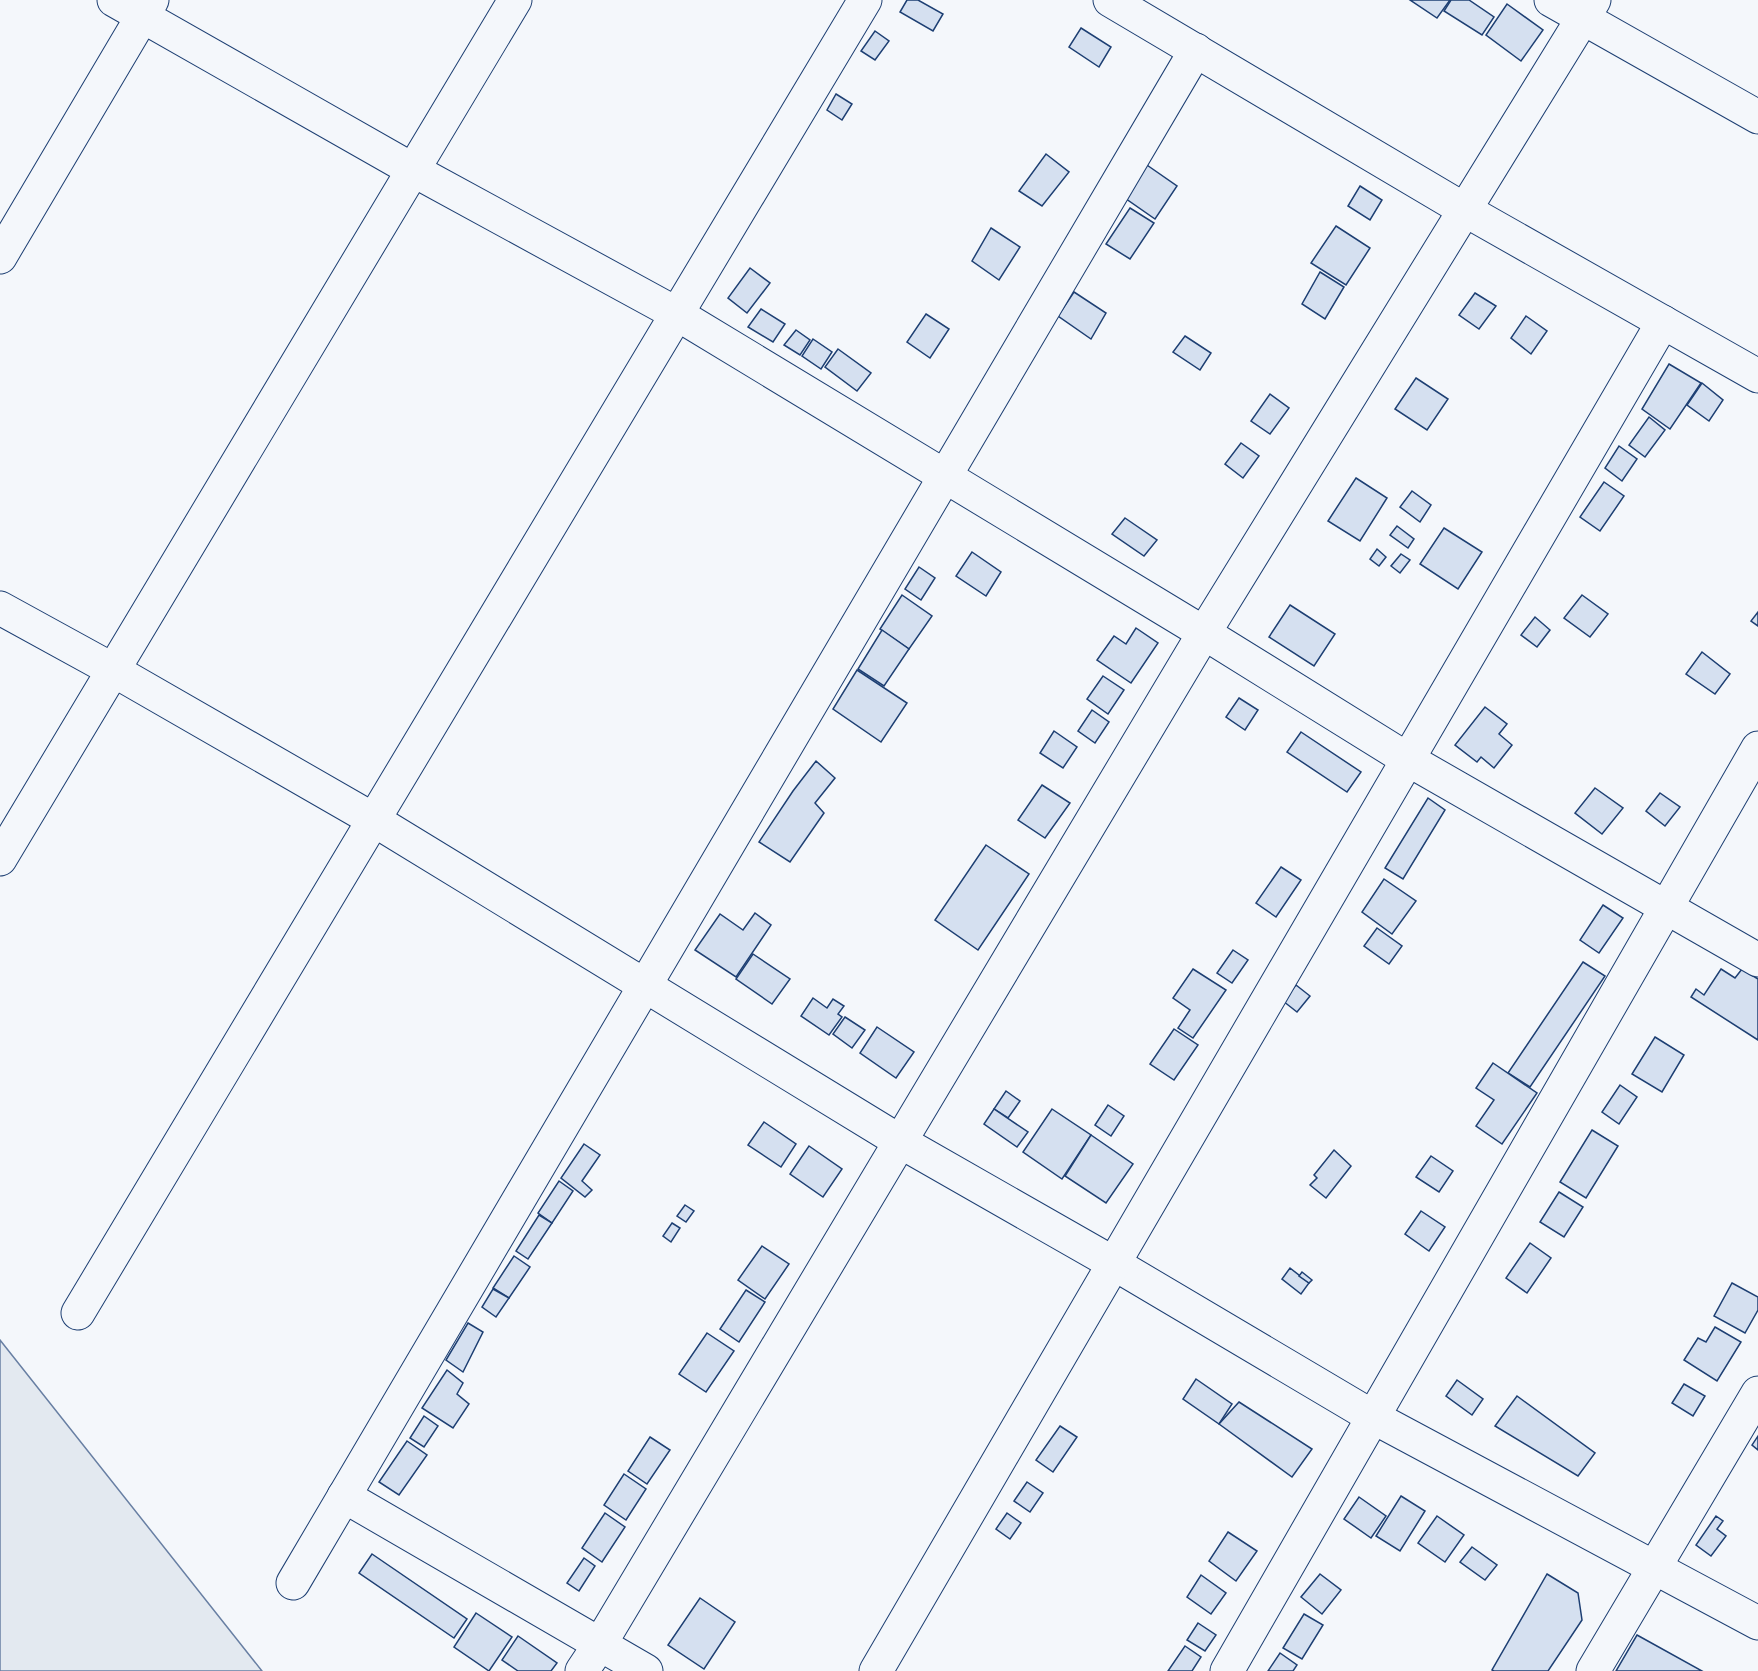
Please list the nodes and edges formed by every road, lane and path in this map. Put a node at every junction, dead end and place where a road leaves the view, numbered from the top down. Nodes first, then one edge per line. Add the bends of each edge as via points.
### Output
1 (114, 0) edge
2 (515, 0) edge
3 (865, 0) edge
4 (1110, 0) edge
5 (1551, 0) edge
6 (147, 8) edge
7 (1589, 9) edge
8 (1196, 50) junction
9 (1758, 117) edge
10 (413, 170) junction
11 (1465, 210) junction
12 (0, 257) edge
13 (677, 314) junction
14 (1663, 322) junction
15 (1758, 376) edge
16 (944, 477) junction
17 (0, 608) edge
18 (1204, 633) junction
19 (113, 670) junction
20 (1758, 748) edge
21 (1407, 759) junction
22 (374, 820) junction
23 (0, 859) edge
24 (1664, 908) junction
25 (1758, 960) edge
26 (644, 986) junction
27 (901, 1142) junction
28 (1113, 1263) junction
29 (78, 1313) dead end
30 (1758, 1393) edge
31 (1373, 1417) junction
32 (344, 1496) junction
33 (1655, 1567) junction
34 (293, 1583) dead end
35 (1758, 1623) edge
36 (600, 1644) junction
37 (582, 1671) edge
38 (646, 1671) edge
39 (876, 1671) edge
40 (1227, 1671) edge
41 (1593, 1671) edge

1 - 6 street
2 - 10 street
3 - 13 street
4 - 8 street
5 - 7 street
6 - 10 street
6 - 12 street
7 - 9 street
7 - 11 street
8 - 11 street
8 - 16 street
10 - 13 street
10 - 19 street
11 - 14 street
11 - 18 street
13 - 16 street
13 - 22 street
14 - 15 street
14 - 21 street
16 - 18 street
16 - 26 street
17 - 19 street
18 - 21 street
18 - 27 street
19 - 22 street
19 - 23 street
20 - 24 street
21 - 24 street
21 - 28 street
22 - 26 street
22 - 29 street
24 - 25 street
24 - 31 street
26 - 27 street
26 - 32 street
27 - 28 street
27 - 36 street
28 - 31 street
28 - 39 street
30 - 33 street
31 - 33 street
31 - 40 street
32 - 34 street
32 - 36 street
33 - 35 street
33 - 41 street
36 - 37 street
36 - 38 street

